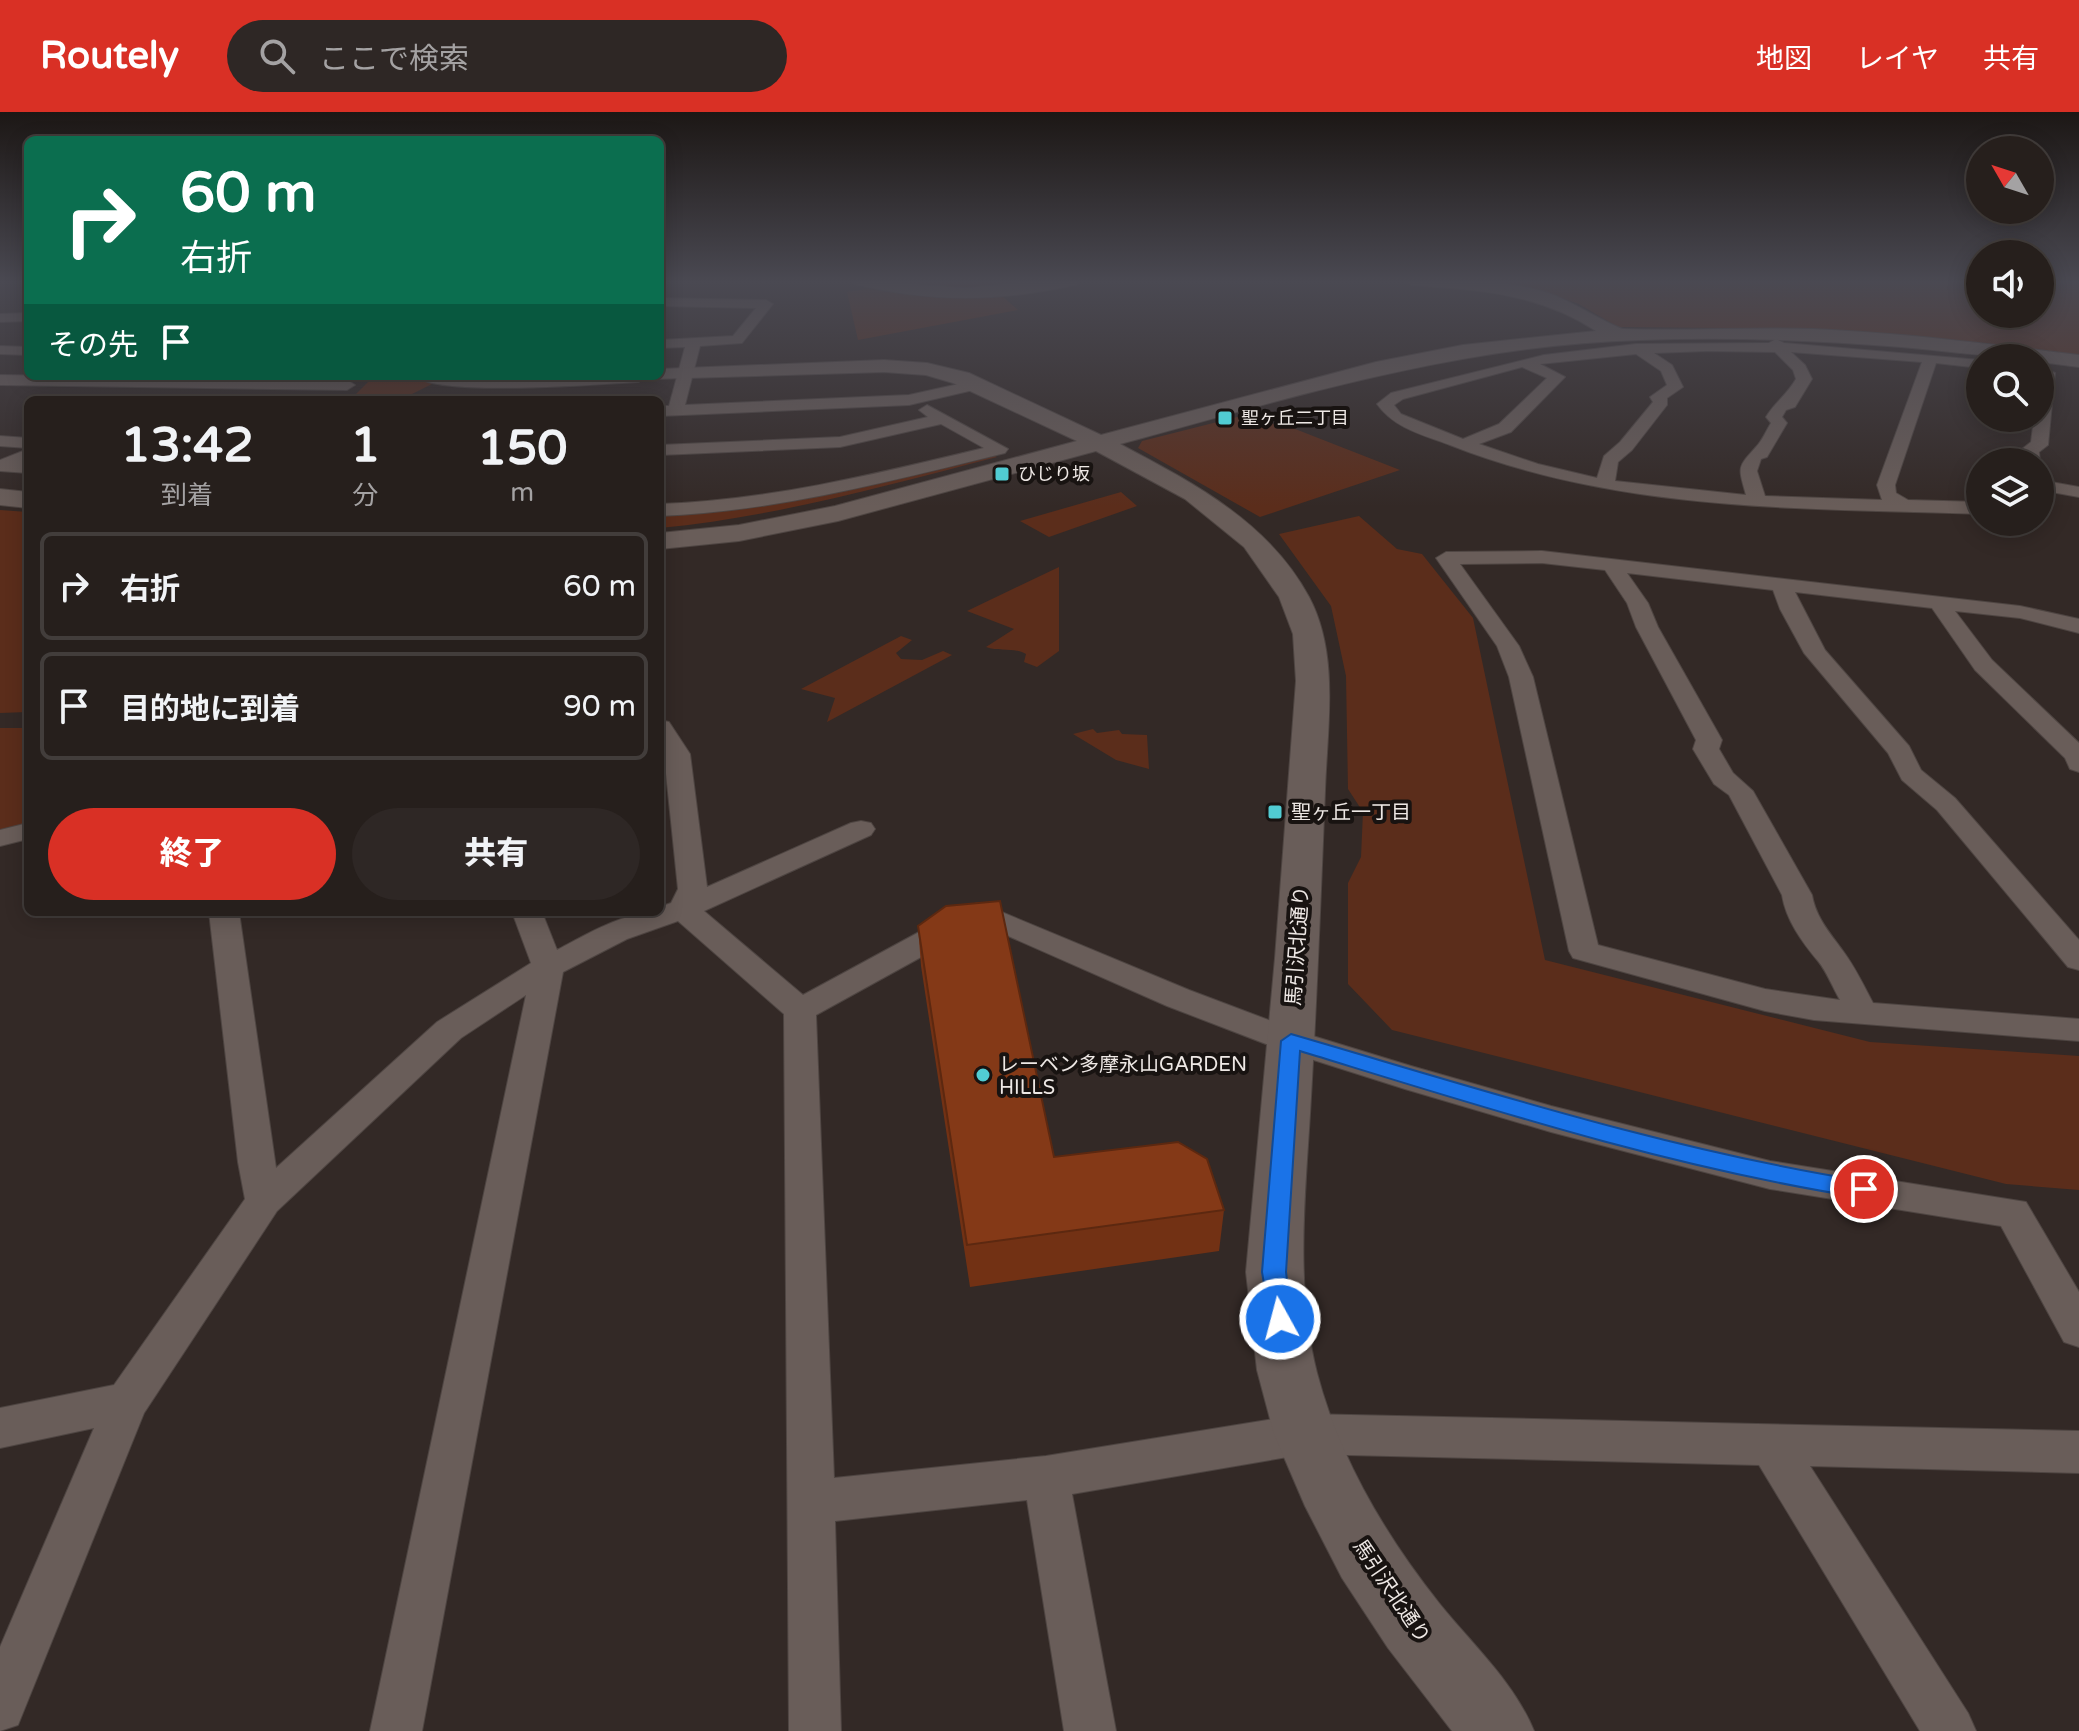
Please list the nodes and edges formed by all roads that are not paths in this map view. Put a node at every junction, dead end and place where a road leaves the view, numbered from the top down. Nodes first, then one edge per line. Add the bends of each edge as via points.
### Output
1 (690, 356) edge
2 (1434, 356) edge
3 (1597, 356) edge
4 (1649, 356) edge
5 (1787, 356) edge
6 (1879, 356) edge
7 (2033, 356) edge
8 (1930, 359) junction
9 (2079, 361) edge
10 (1524, 363) junction
11 (1966, 363) edge
12 (24, 365) edge
13 (684, 374) junction
14 (664, 375) edge
15 (0, 378) edge
16 (24, 378) edge
17 (352, 380) edge
18 (466, 380) edge
19 (536, 380) edge
20 (977, 385) junction
21 (337, 396) edge
22 (909, 400) junction
23 (668, 411) edge
24 (943, 419) junction
25 (0, 441) edge
26 (1097, 442) junction
27 (24, 443) edge
28 (1465, 444) junction
29 (664, 450) edge
30 (24, 456) edge
31 (24, 468) edge
32 (1605, 484) junction
33 (2054, 488) edge
34 (2079, 492) edge
35 (0, 497) edge
36 (24, 500) edge
37 (1757, 500) junction
38 (1902, 505) junction
39 (1966, 507) edge
40 (664, 510) edge
41 (664, 541) edge
42 (1613, 567) junction
43 (1782, 586) junction
44 (1940, 603) junction
45 (2079, 626) edge
46 (664, 733) edge
47 (2079, 764) edge
48 (861, 829) dead end
49 (24, 832) edge
50 (0, 838) edge
51 (683, 909) junction
52 (225, 916) edge
53 (529, 916) edge
54 (663, 916) edge
55 (664, 916) edge
56 (2079, 960) edge
57 (548, 967) junction
58 (800, 1010) junction
59 (1864, 1015) junction
60 (2079, 1030) edge
61 (1291, 1041) junction
62 (264, 1201) junction
63 (2079, 1329) edge
64 (127, 1402) junction
65 (0, 1428) edge
66 (1305, 1434) junction
67 (1772, 1446) junction
68 (2079, 1452) edge
69 (1046, 1477) junction
70 (812, 1502) junction
71 (0, 1707) edge
72 (396, 1731) edge
73 (815, 1731) edge
74 (1090, 1731) edge
75 (1498, 1731) edge
76 (1950, 1731) edge

1 - 13 street
2 - 26 street
3 - 10 street
4 - 32 street via 1666,366 1675,387 1658,397 1661,402 1610,460
5 - 37 street via 1804,379 1789,404 1780,407 1774,417 1779,423 1748,471
6 - 8 street
7 - 9 street
8 - 11 street
8 - 38 street via 1886,485 1887,495
10 - 28 street via 1557,377 1505,428
10 - 28 street via 1397,396 1385,404 1395,417
12 - 15 street
13 - 14 street, 馬引沢北通り
13 - 20 street, 馬引沢北通り via 907,367
13 - 23 street
15 - 16 street
17 - 21 street
18 - 19 street
20 - 22 street
20 - 26 street, 馬引沢北通り
22 - 23 street
22 - 24 street
24 - 29 street via 840,442
24 - 40 street via 999,449 788,499
25 - 27 street
26 - 41 street via 838,513 739,533
26 - 61 street, 馬引沢北通り via 1194,494 1254,541 1294,597 1309,634 1312,681
28 - 32 street via 1515,463
30 - 31 street via 2,466
32 - 37 street
33 - 34 street
35 - 36 street
37 - 38 street
38 - 39 street
42 - 43 street
42 - 59 street via 1640,607 1709,740 1706,749 1723,778 1740,791 1819,945 1831,956
42 - 59 street via 1527,556 1446,558 1503,636 1521,677 1584,951 1765,1000
43 - 44 street
43 - 56 street via 1790,613 1814,652 1900,751 1925,791 1946,804
44 - 45 street via 2020,612
44 - 47 street via 1953,631 2078,756
46 - 51 street via 677,754 693,889
48 - 51 street
49 - 50 street
51 - 55 street
51 - 58 street
52 - 62 street
53 - 57 street
54 - 57 street via 616,932
57 - 62 street via 449,1030
57 - 72 street
58 - 61 street via 980,912
58 - 70 street
59 - 60 street
61 - 63 street via 1551,1119 1770,1175 2013,1213
61 - 66 street, 馬引沢北通り via 1274,1272 1287,1370
62 - 64 street
64 - 65 street
64 - 71 street
66 - 67 street
66 - 69 street
66 - 75 street, 馬引沢北通り via 1365,1555 1412,1624
67 - 68 street
67 - 76 street
69 - 70 street
69 - 74 street
70 - 73 street

